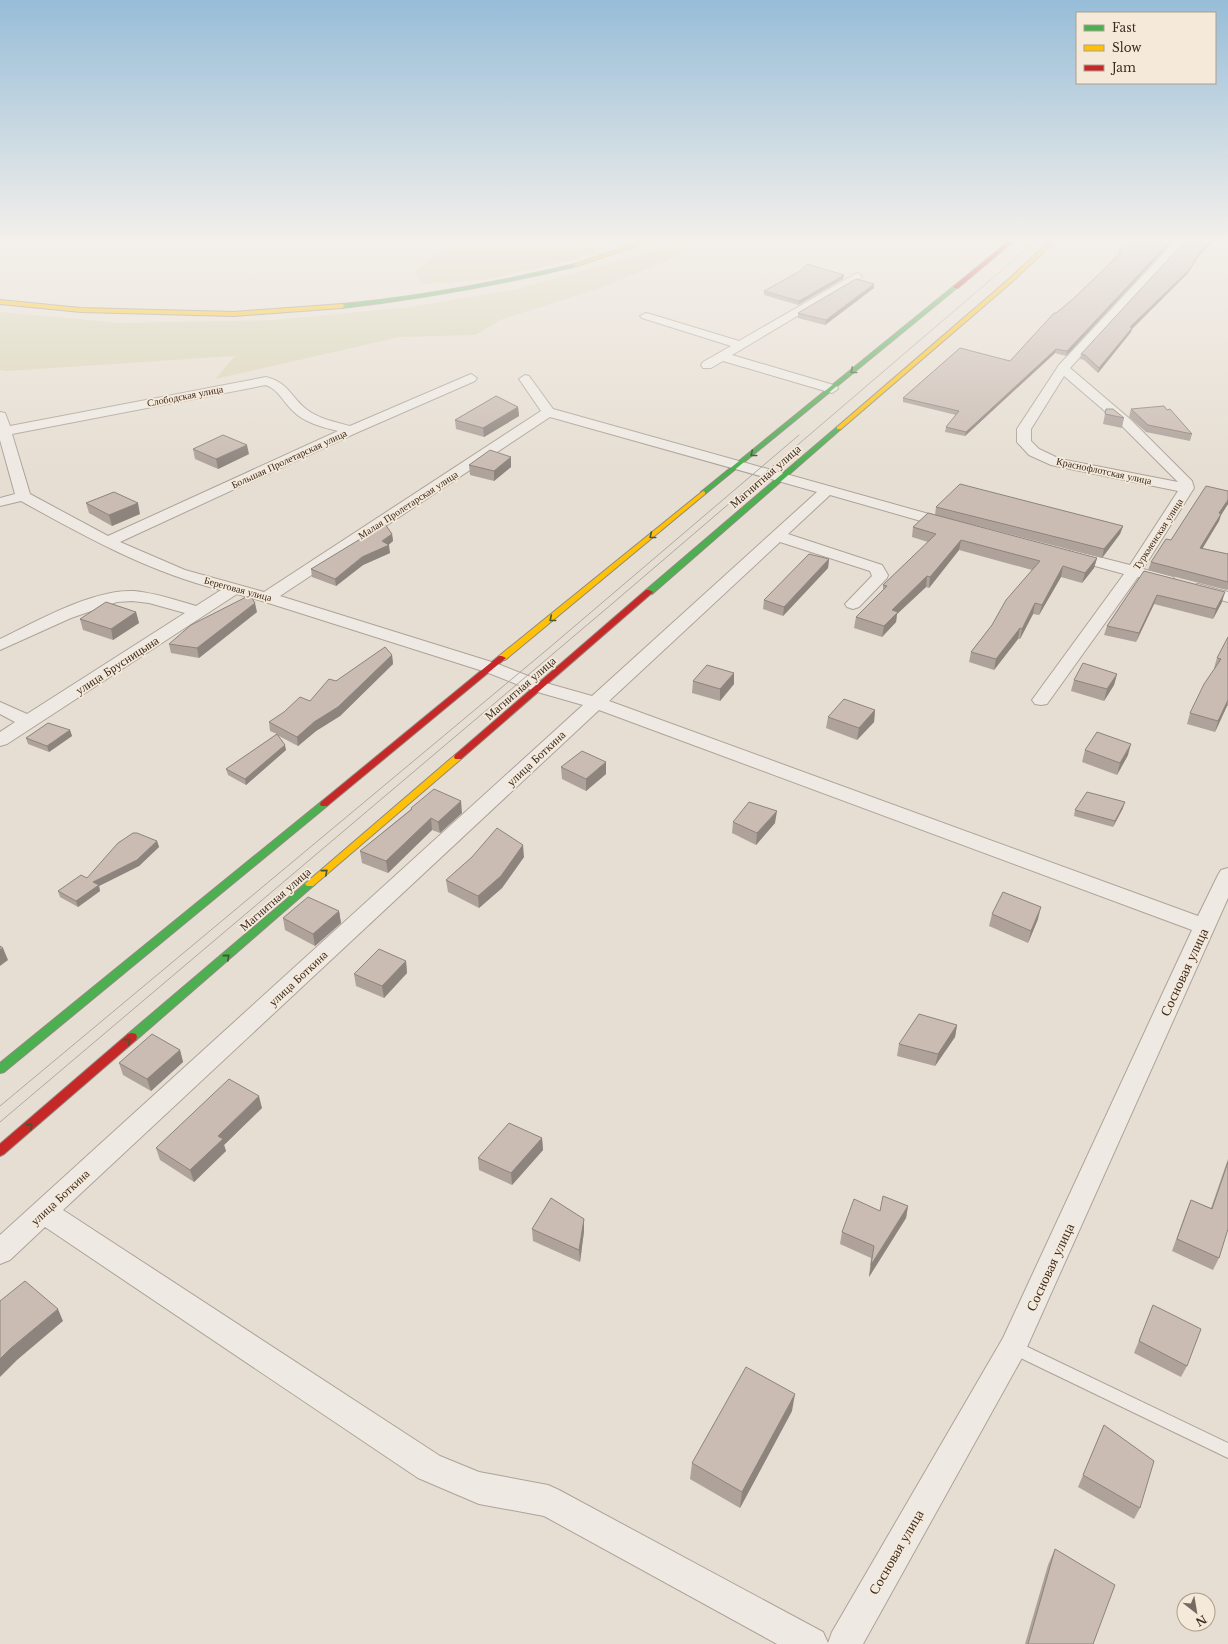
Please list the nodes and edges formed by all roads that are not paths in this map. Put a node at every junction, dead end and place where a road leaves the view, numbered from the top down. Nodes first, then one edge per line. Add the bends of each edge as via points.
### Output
1 (648, 317) edge
2 (788, 317) edge
3 (920, 317) edge
4 (968, 317) edge
5 (1111, 317) edge
6 (740, 345) junction
7 (722, 356) junction
8 (707, 365) dead end
9 (1064, 368) junction
10 (471, 378) dead end
11 (525, 379) dead end
12 (832, 389) junction
13 (548, 412) junction
14 (2, 424) edge
15 (351, 430) junction
16 (739, 465) junction
17 (782, 477) junction
18 (1187, 488) junction
19 (828, 490) junction
20 (23, 496) junction
21 (0, 502) edge
22 (959, 527) edge
23 (778, 536) junction
24 (108, 542) junction
25 (1058, 552) edge
26 (1134, 571) junction
27 (234, 589) junction
28 (267, 597) junction
29 (1228, 597) edge
30 (853, 604) dead end
31 (198, 612) junction
32 (0, 645) edge
33 (492, 668) junction
34 (540, 687) junction
35 (1041, 700) dead end
36 (596, 703) junction
37 (0, 707) edge
38 (28, 722) junction
39 (0, 740) edge
40 (1228, 875) edge
41 (1205, 927) junction
42 (0, 1069) edge
43 (0, 1152) edge
44 (44, 1212) junction
45 (0, 1252) edge
46 (1013, 1347) junction
47 (1228, 1451) edge
48 (810, 1644) edge
49 (844, 1644) edge

1 - 6 street
2 - 6 street
3 -> 12 main road, Магнитная улица
4 - 17 main road, Магнитная улица
5 - 9 street, Краснофлотская улица
6 - 7 street
7 - 8 street
7 - 12 street
9 - 18 street, Туркменская улица via 1148,444 1185,481
9 - 18 street, Краснофлотская улица via 1024,429 1024,442 1034,452 1056,462
10 - 15 street, Большая Пролетарская улица
11 - 13 street
12 -> 16 main road, Магнитная улица
13 - 16 street
13 - 28 street, Малая Пролетарская улица
14 - 15 street, Слободская улица via 266,381 278,384 305,414
14 - 20 street
15 - 24 street, Большая Пролетарская улица
16 - 17 street
16 -> 33 main road, Магнитная улица
17 - 19 street
17 - 34 main road, Магнитная улица
18 - 26 street, Туркменская улица
19 - 22 street
19 - 23 street, улица Боткина
20 - 21 street
20 - 24 street, Береговая улица
23 - 30 street via 876,568 879,578
23 - 36 street, улица Боткина
24 - 27 street, Береговая улица via 167,569
25 - 26 street
26 - 29 street
26 - 35 street, Туркменская улица
27 - 28 street, Береговая улица
27 - 31 street, улица Брусницына
28 - 33 street, Береговая улица
31 - 32 street via 152,598 132,596 109,599 87,606
31 - 38 street, улица Брусницына
33 - 34 street, Береговая улица
33 - 42 main road, Магнитная улица
34 - 36 street, Береговая улица
43 -> 34 main road, Магнитная улица
36 - 41 street, Береговая улица
36 - 44 street, улица Боткина
37 - 38 street
38 - 39 street, улица Брусницына
40 - 41 street, Сосновая улица
41 - 46 street, Сосновая улица
44 - 45 street, улица Боткина
44 - 48 street via 429,1467 479,1488 548,1501
46 - 47 lane
46 - 49 street, Сосновая улица

